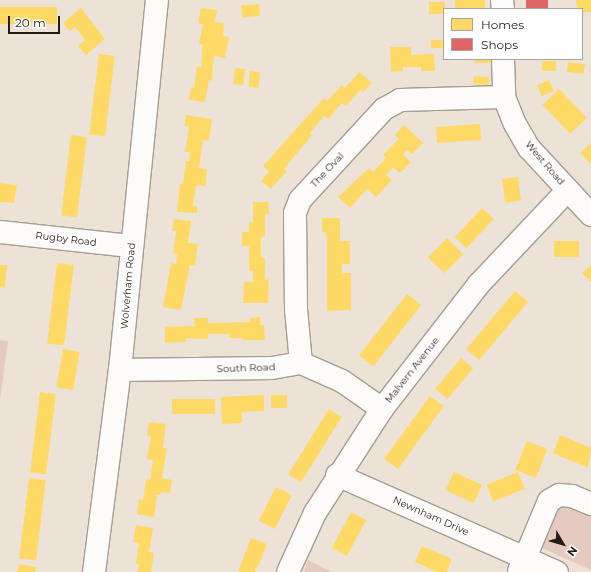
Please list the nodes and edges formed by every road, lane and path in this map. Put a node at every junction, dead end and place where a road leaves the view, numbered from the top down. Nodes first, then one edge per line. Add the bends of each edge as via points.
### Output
1 (157, 0) edge
2 (503, 60) edge
3 (504, 97) junction
4 (568, 190) junction
5 (591, 214) edge
6 (0, 232) edge
7 (131, 246) junction
8 (301, 363) junction
9 (120, 370) junction
10 (382, 409) junction
11 (338, 475) junction
12 (591, 504) edge
13 (522, 565) edge
14 (94, 572) edge
15 (288, 572) edge
16 (557, 572) edge

1 - 7 street, Wolverham Road
2 - 3 street, West Road
3 - 4 street, West Road via 515,124 529,148
3 - 8 street, The Oval via 400,100 384,108 300,200 295,213 296,309
4 - 5 street, West Road
4 - 10 street, Malvern Avenue via 479,284
6 - 7 street, Rugby Road
7 - 9 street, Wolverham Road
8 - 9 street, South Road via 272,368
8 - 10 street via 342,381
9 - 14 street, Wolverham Road
10 - 11 street, Malvern Avenue
11 - 13 street, Newnham Drive
11 - 15 street, Malvern Avenue via 312,519
12 - 13 street via 572,496 559,495 549,501
13 - 16 street, Newnham Drive

